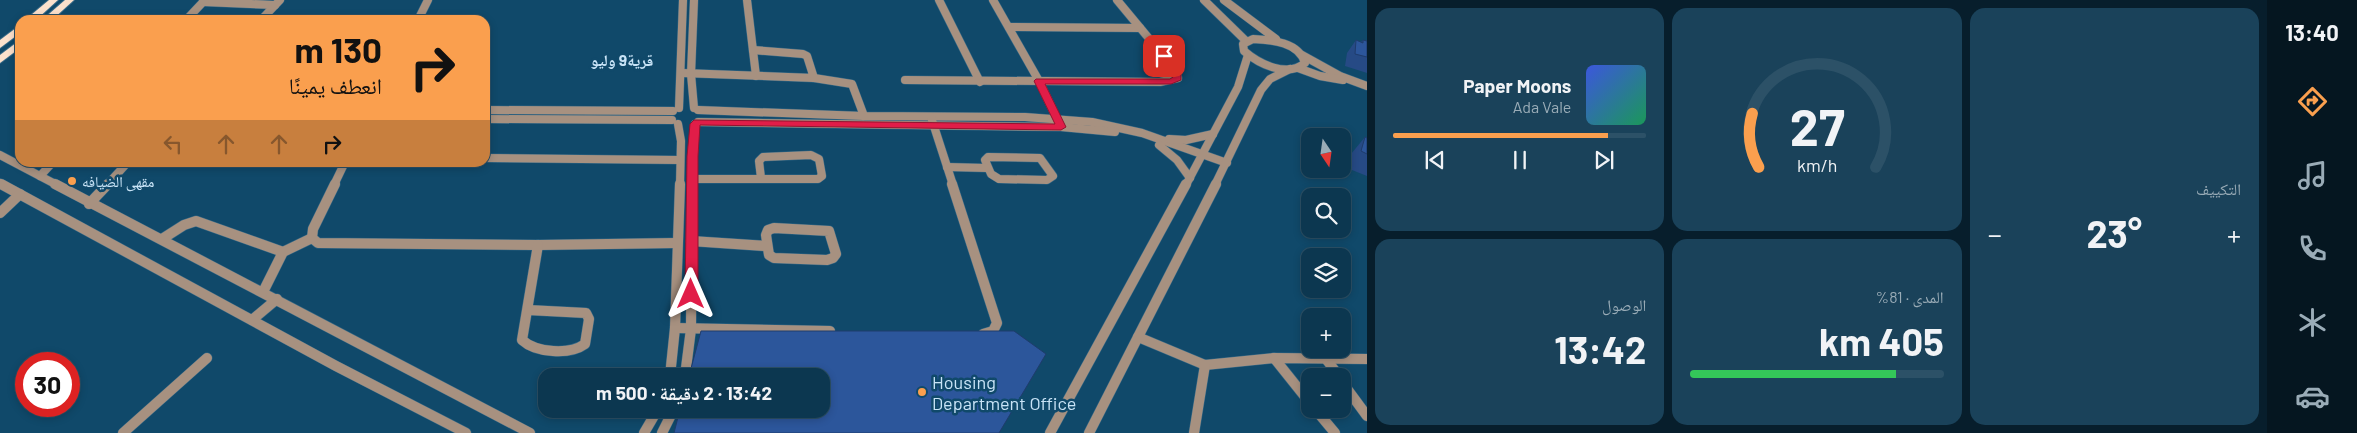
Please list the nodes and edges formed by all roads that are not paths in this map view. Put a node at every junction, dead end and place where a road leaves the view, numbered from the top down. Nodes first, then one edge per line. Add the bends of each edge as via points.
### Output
1 (54, 0) edge
2 (70, 0) edge
3 (428, 0) edge
4 (683, 0) edge
5 (694, 0) edge
6 (746, 0) edge
7 (939, 0) edge
8 (993, 0) edge
9 (1117, 0) edge
10 (1204, 0) edge
11 (1224, 0) edge
12 (204, 1) edge
13 (278, 3) edge
14 (36, 15) edge
15 (53, 15) edge
16 (191, 15) edge
17 (267, 15) edge
18 (420, 15) edge
19 (1009, 27) junction
20 (1140, 28) junction
21 (15, 32) edge
22 (1246, 41) junction
23 (1282, 43) junction
24 (0, 45) edge
25 (15, 47) edge
26 (753, 50) junction
27 (1248, 55) junction
28 (1302, 55) junction
29 (0, 60) edge
30 (1294, 69) junction
31 (682, 73) junction
32 (691, 74) junction
33 (756, 76) junction
34 (814, 78) junction
35 (905, 80) dead end
36 (1039, 81) junction
37 (1353, 81) junction
38 (980, 82) junction
39 (1367, 86) edge
40 (696, 109) junction
41 (490, 110) edge
42 (676, 110) junction
43 (864, 116) junction
44 (490, 119) edge
45 (1057, 119) junction
46 (675, 122) junction
47 (932, 122) junction
48 (696, 123) junction
49 (1061, 127) junction
50 (1213, 134) junction
51 (1158, 142) junction
52 (0, 155) edge
53 (1202, 157) junction
54 (490, 158) edge
55 (679, 160) junction
56 (15, 163) edge
57 (1225, 165) junction
58 (23, 167) edge
59 (48, 167) edge
60 (123, 167) edge
61 (342, 167) edge
62 (947, 167) junction
63 (987, 168) junction
64 (40, 176) junction
65 (761, 178) junction
66 (1190, 178) junction
67 (692, 179) junction
68 (0, 183) edge
69 (20, 194) junction
70 (89, 204) junction
71 (0, 212) edge
72 (312, 238) junction
73 (162, 239) junction
74 (691, 241) junction
75 (677, 244) junction
76 (538, 246) junction
77 (766, 246) junction
78 (283, 252) junction
79 (263, 292) junction
80 (277, 299) junction
81 (528, 310) junction
82 (252, 320) junction
83 (675, 328) junction
84 (691, 329) junction
85 (840, 332) edge
86 (968, 334) edge
87 (1138, 337) junction
88 (208, 358) dead end
89 (1274, 358) junction
90 (1326, 359) junction
91 (1367, 359) edge
92 (1205, 365) junction
93 (671, 368) edge
94 (686, 368) edge
95 (1333, 368) edge
96 (1301, 392) edge
97 (1351, 394) edge
98 (1367, 416) edge
99 (653, 418) edge
100 (670, 418) edge
101 (1322, 418) edge
102 (123, 433) edge
103 (466, 433) edge
104 (530, 433) edge
105 (644, 433) edge
106 (662, 433) edge
107 (1050, 433) edge
108 (1089, 433) edge
109 (1194, 433) edge
110 (1335, 433) edge

1 - 14 main road
2 - 15 main road
3 - 18 street
4 - 31 street
5 - 32 street
6 - 26 street
7 - 38 street
8 - 19 street
9 - 20 street
10 - 22 street
11 - 23 street
12 - 13 street
12 - 16 street
13 - 17 street
19 - 20 street
19 - 36 street
20 - 36 street via 1176,71 1178,78 1160,82
21 - 24 main road
22 - 23 street via 1262,39
22 - 27 street via 1243,47
23 - 28 street
25 - 29 main road
26 - 33 street
26 - 34 street via 803,54 807,56
27 - 30 street via 1272,67
27 - 50 street via 1238,88
28 - 30 street via 1305,63
28 - 37 street
30 - 37 street
30 - 57 street via 1270,79 1261,90
31 - 32 street
31 - 42 street
32 - 33 street
32 - 40 street
33 - 34 street
34 - 43 street via 852,84
35 - 38 street
36 - 38 street
36 - 45 street
37 - 39 street
40 - 42 street
40 - 43 street
40 - 48 street via 701,117
41 - 42 street
42 - 46 street via 671,116
43 - 47 street
44 - 46 street
45 - 47 street
45 - 49 street
45 - 51 street via 1116,126
46 - 48 street
46 - 55 street via 681,141
47 - 48 street
47 - 49 street
47 - 62 street
48 - 67 street
49 - 51 street via 1112,131
50 - 51 street
50 - 53 street
51 - 53 street
51 - 66 street
52 - 56 street
53 - 57 street
53 - 66 street
54 - 55 street
55 - 75 street
57 - 87 street
58 - 64 street
59 - 64 street
60 - 70 street
61 - 72 street via 313,228
62 - 63 street
62 - 86 street via 997,323 988,334
63 - 63 street via 999,178 1048,180 1052,176 1044,160 1035,157 988,157 985,160
64 - 70 street
65 - 65 street via 818,179 822,176 819,159 811,155 763,157 759,161
65 - 67 street
66 - 107 street
67 - 74 street
68 - 69 street
69 - 71 street
69 - 82 street
70 - 73 street
72 - 76 street via 328,245
72 - 78 street
73 - 78 street via 196,221
73 - 79 street
74 - 77 street
74 - 84 street
75 - 76 street
75 - 83 street
76 - 81 street
77 - 77 street via 774,258 826,260 836,254 831,234 826,230 774,228 766,234
78 - 79 street
79 - 80 street
80 - 82 street
80 - 104 street
81 - 81 street via 522,340 524,345 574,350 585,344 589,319 586,313
82 - 103 street
83 - 84 street
83 - 93 street
84 - 85 street
84 - 94 street
87 - 92 street
87 - 108 street
88 - 102 street
89 - 90 street
89 - 92 street
89 - 96 street
90 - 91 street
90 - 95 street
92 - 109 street
97 - 98 street
99 - 105 street
100 - 106 street
101 - 110 street

